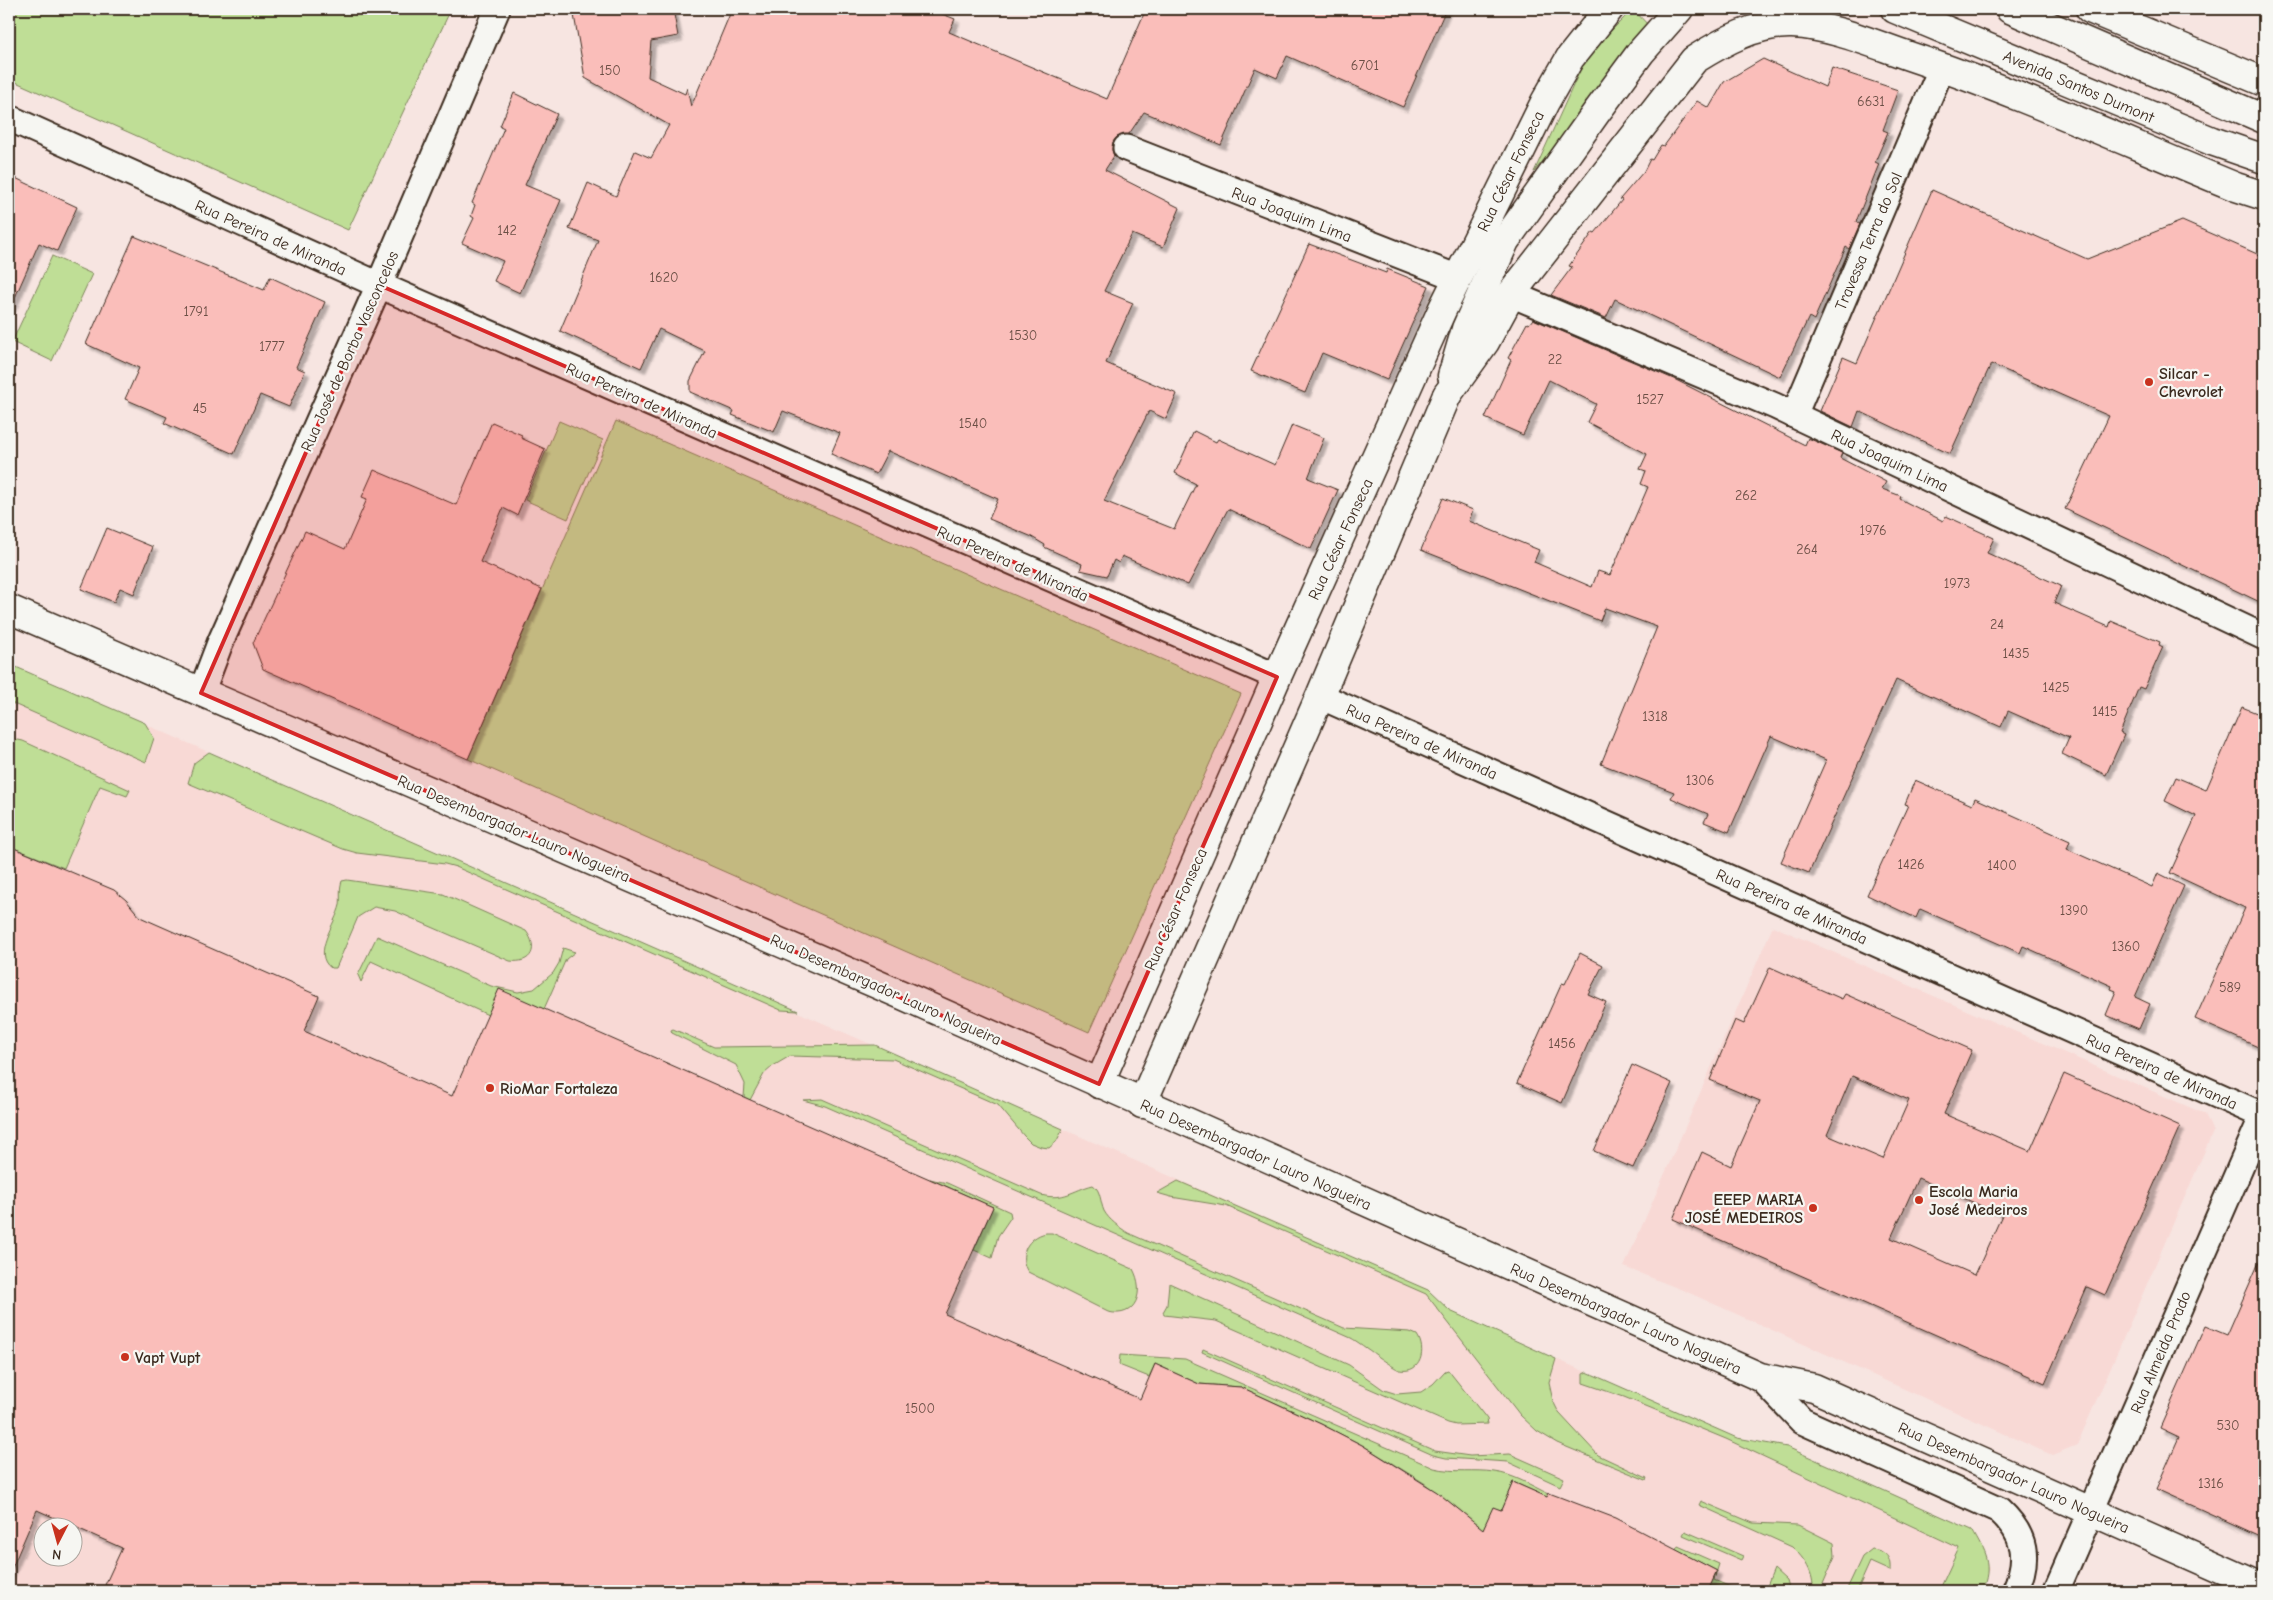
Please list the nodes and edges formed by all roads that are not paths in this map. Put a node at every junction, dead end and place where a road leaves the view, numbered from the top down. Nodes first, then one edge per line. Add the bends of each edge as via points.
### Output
1 (498, 9) edge
2 (1609, 9) edge
3 (1679, 9) edge
4 (1895, 9) edge
5 (2010, 9) edge
6 (2090, 9) edge
7 (1942, 68) junction
8 (2264, 82) edge
9 (9, 118) edge
10 (2264, 118) edge
11 (1126, 148) dead end
12 (2264, 159) edge
13 (2264, 196) edge
14 (1458, 278) junction
15 (379, 285) junction
16 (1511, 294) junction
17 (1447, 394) junction
18 (1794, 415) junction
19 (9, 609) edge
20 (2264, 637) edge
21 (1277, 677) junction
22 (201, 693) junction
23 (1320, 696) junction
24 (1099, 1084) junction
25 (1142, 1104) junction
26 (2264, 1115) edge
27 (1760, 1377) junction
28 (2091, 1512) junction
29 (2264, 1588) edge
30 (2015, 1591) edge
31 (2056, 1591) edge

1 - 15 street, Rua José de Borba Vasconcelos
2 - 14 street, Rua César Fonseca via 1570,58 1545,102
3 - 17 street via 1601,105 1505,241 1466,329
4 - 12 street, Avenida Santos Dumont via 2212,141
5 - 10 street
6 - 8 street
7 - 13 street
7 - 16 street via 1831,29 1791,24 1752,30 1724,41 1694,60
7 - 18 street, Travessa Terra do Sol
9 - 15 street, Rua Pereira de Miranda
11 - 14 street, Rua Joaquim Lima
14 - 21 street, Rua César Fonseca
15 - 21 street, Rua Pereira de Miranda
15 - 22 street, Rua José de Borba Vasconcelos via 220,643
16 - 17 street via 1485,342
16 - 18 street, Rua Joaquim Lima
17 - 23 street
18 - 20 street, Rua Joaquim Lima
19 - 22 street, Rua Desembargador Lauro Nogueira
21 - 24 street, Rua César Fonseca
22 - 24 street, Rua Desembargador Lauro Nogueira via 902,995
23 - 25 street
23 - 26 street, Rua Pereira de Miranda
24 - 25 street, Rua Desembargador Lauro Nogueira
25 - 27 street, Rua Desembargador Lauro Nogueira
26 - 28 street, Rua Almeida Prado
27 - 28 street, Rua Desembargador Lauro Nogueira via 1814,1388
27 - 30 street, Rua Desembargador Lauro Nogueira via 1802,1421 1999,1510 2010,1520 2023,1544 2022,1576
28 - 29 street, Rua Desembargador Lauro Nogueira
28 - 31 street, Rua Almeida Prado

